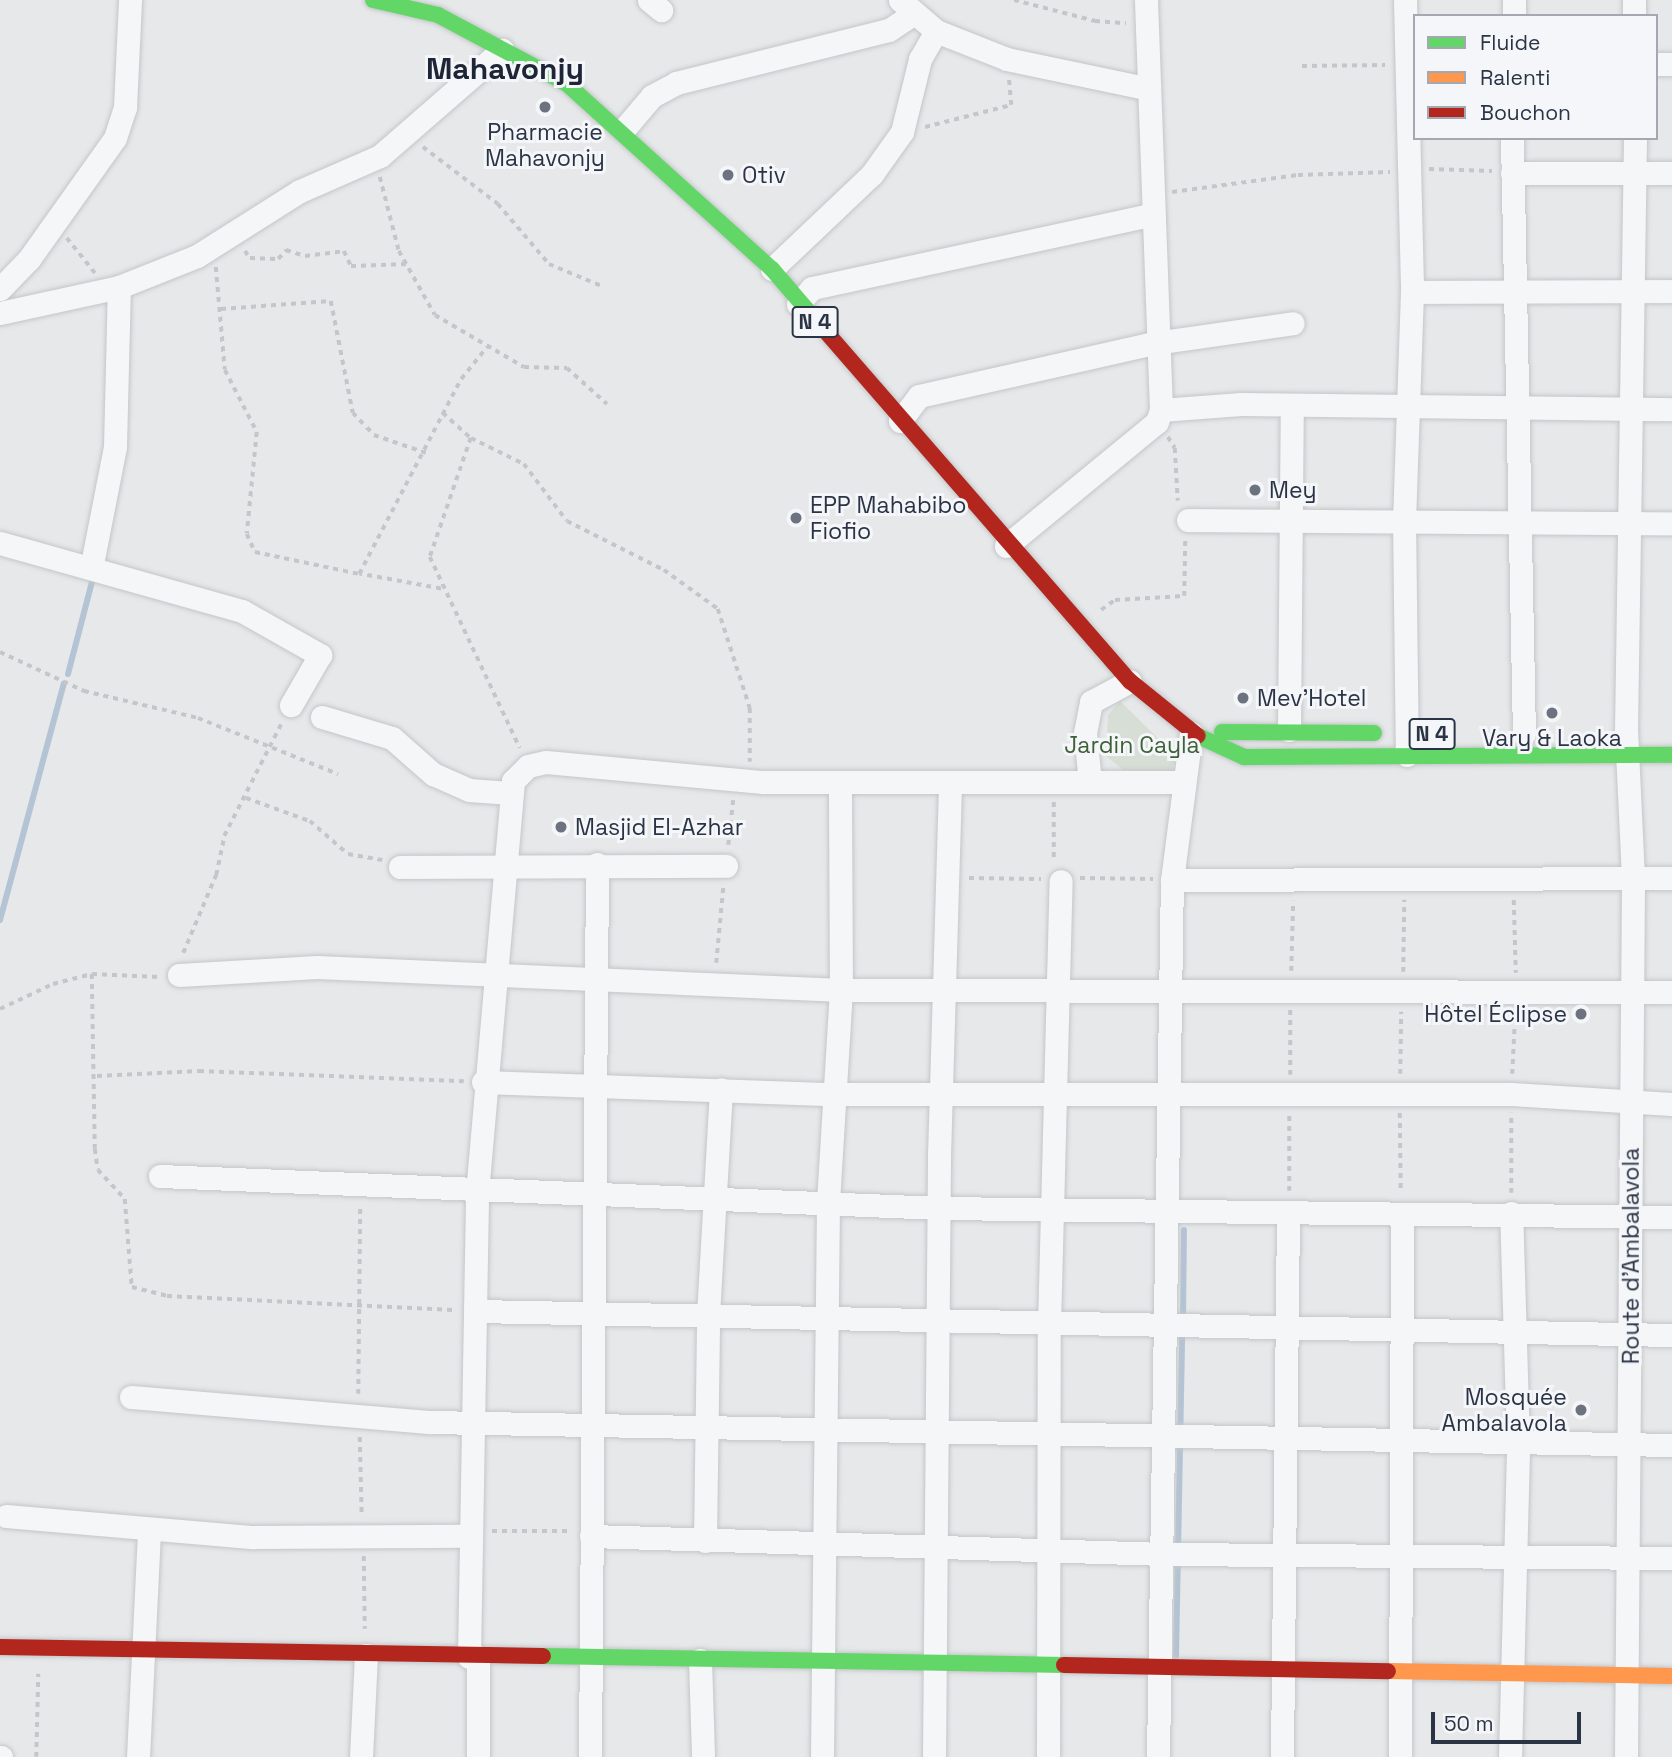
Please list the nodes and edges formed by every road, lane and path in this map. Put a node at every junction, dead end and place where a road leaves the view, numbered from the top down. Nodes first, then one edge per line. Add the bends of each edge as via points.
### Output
1 (130, 0) edge
2 (373, 0) edge
3 (1014, 0) edge
4 (1146, 0) edge
5 (1405, 0) edge
6 (907, 6) edge
7 (443, 7) edge
8 (1146, 23) junction
9 (936, 31) junction
10 (502, 50) junction
11 (1007, 59) junction
12 (1302, 66) dead end
13 (1410, 66) edge
14 (1146, 88) junction
15 (624, 129) junction
16 (902, 132) junction
17 (408, 135) junction
18 (1512, 140) edge
19 (1635, 140) edge
20 (375, 158) junction
21 (1409, 170) junction
22 (1512, 173) junction
23 (1634, 173) junction
24 (1672, 173) edge
25 (1149, 204) junction
26 (54, 225) junction
27 (216, 244) junction
28 (408, 264) junction
29 (772, 269) junction
30 (604, 287) dead end
31 (0, 289) edge
32 (112, 289) junction
33 (1516, 289) junction
34 (1672, 290) edge
35 (1412, 292) junction
36 (1632, 292) junction
37 (798, 304) junction
38 (221, 309) junction
39 (0, 313) edge
40 (1293, 323) dead end
41 (1155, 343) junction
42 (487, 347) junction
43 (607, 404) dead end
44 (1292, 406) junction
45 (1406, 409) junction
46 (1521, 410) junction
47 (1629, 410) junction
48 (1672, 410) edge
49 (443, 413) junction
50 (1159, 416) junction
51 (900, 421) junction
52 (471, 438) junction
53 (426, 453) junction
54 (1404, 518) junction
55 (1188, 520) junction
56 (1288, 520) junction
57 (1630, 522) junction
58 (1522, 523) junction
59 (1672, 523) edge
60 (0, 543) edge
61 (1006, 546) junction
62 (92, 564) junction
63 (359, 574) junction
64 (441, 589) junction
65 (1082, 628) junction
66 (0, 652) edge
67 (1130, 681) junction
68 (292, 705) dead end
69 (322, 718) dead end
70 (1289, 730) junction
71 (1619, 732) junction
72 (1649, 732) dead end
73 (1191, 733) junction
74 (1549, 733) dead end
75 (1517, 734) joint
76 (1411, 741) junction
77 (270, 744) junction
78 (1630, 755) junction
79 (1672, 755) edge
80 (528, 766) junction
81 (338, 774) dead end
82 (750, 781) junction
83 (1053, 782) junction
84 (1090, 782) junction
85 (1182, 782) junction
86 (839, 783) junction
87 (950, 783) junction
88 (510, 793) junction
89 (245, 797) junction
90 (597, 864) junction
91 (503, 865) junction
92 (726, 866) dead end
93 (400, 867) joint
94 (1057, 873) joint
95 (1404, 877) junction
96 (1515, 877) junction
97 (1292, 878) junction
98 (1633, 878) junction
99 (1672, 878) edge
100 (1172, 880) junction
101 (92, 974) junction
102 (178, 975) junction
103 (495, 975) junction
104 (599, 976) junction
105 (948, 988) junction
106 (1057, 988) junction
107 (1175, 989) junction
108 (1290, 989) junction
109 (1402, 989) junction
110 (841, 990) junction
111 (1516, 990) junction
112 (1632, 991) junction
113 (1672, 992) edge
114 (0, 1009) edge
115 (97, 1076) junction
116 (483, 1082) junction
117 (596, 1085) junction
118 (721, 1089) junction
119 (941, 1092) junction
120 (1056, 1093) junction
121 (832, 1094) junction
122 (1171, 1094) junction
123 (1511, 1094) junction
124 (1290, 1096) junction
125 (1399, 1097) junction
126 (1631, 1102) junction
127 (1672, 1104) edge
128 (160, 1176) dead end
129 (477, 1193) junction
130 (596, 1193) junction
131 (714, 1197) junction
132 (828, 1202) junction
133 (939, 1208) junction
134 (1052, 1210) junction
135 (1165, 1212) junction
136 (1511, 1213) junction
137 (1402, 1215) junction
138 (1632, 1215) junction
139 (1288, 1216) junction
140 (1672, 1217) edge
141 (476, 1311) junction
142 (593, 1315) junction
143 (708, 1315) junction
144 (827, 1319) junction
145 (939, 1320) junction
146 (1167, 1324) junction
147 (1049, 1325) junction
148 (1288, 1331) junction
149 (1405, 1331) junction
150 (1632, 1334) junction
151 (1513, 1335) junction
152 (1672, 1335) edge
153 (131, 1397) dead end
154 (468, 1420) junction
155 (594, 1424) junction
156 (706, 1425) junction
157 (824, 1429) junction
158 (935, 1433) junction
159 (1050, 1436) junction
160 (1167, 1438) junction
161 (1289, 1440) junction
162 (1404, 1442) junction
163 (1518, 1443) junction
164 (1630, 1445) junction
165 (1672, 1445) edge
166 (6, 1516) dead end
167 (149, 1531) junction
168 (470, 1533) junction
169 (591, 1533) junction
170 (705, 1541) junction
171 (826, 1543) junction
172 (935, 1546) junction
173 (1050, 1548) junction
174 (1164, 1554) junction
175 (1284, 1554) junction
176 (1403, 1556) junction
177 (1517, 1556) junction
178 (1629, 1558) junction
179 (1672, 1558) edge
180 (0, 1647) edge
181 (38, 1647) junction
182 (144, 1650) junction
183 (366, 1655) junction
184 (474, 1657) junction
185 (590, 1657) junction
186 (700, 1660) junction
187 (823, 1663) junction
188 (932, 1666) junction
189 (1051, 1668) junction
190 (1163, 1669) junction
191 (1285, 1671) junction
192 (1402, 1672) junction
193 (1512, 1673) junction
194 (1627, 1676) junction
195 (1672, 1676) edge
196 (36, 1757) edge
197 (138, 1757) edge
198 (361, 1757) edge
199 (478, 1757) edge
200 (590, 1757) edge
201 (703, 1757) edge
202 (822, 1757) edge
203 (934, 1757) edge
204 (1048, 1757) edge
205 (1158, 1757) edge
206 (1282, 1757) edge
207 (1400, 1757) edge
208 (1510, 1757) edge
209 (1626, 1757) edge

1 - 26 street via 125,107 115,138
2 - 7 main road, N 4
3 - 8 path via 1095,21
4 - 8 street
5 - 13 street
6 - 9 street
6 - 15 street via 889,30 676,83 652,96
7 - 10 main road, N 4
8 - 14 street
9 - 11 street
9 - 16 street via 920,59
10 - 15 main road, N 4 via 567,84
10 - 17 street
11 - 14 street
11 - 16 path via 1011,105
12 - 13 path
13 - 21 street
14 - 25 street
15 - 29 main road, N 4
16 - 29 street via 872,174
17 - 20 street
17 - 30 path via 498,204 549,264
18 - 22 street
19 - 23 street, Route d'Ambalavola
20 - 27 street via 300,191
20 - 28 path
21 - 22 path
21 - 25 path via 1298,175
21 - 35 street
22 - 23 street
22 - 33 street
23 - 24 street
23 - 36 street, Route d'Ambalavola
25 - 37 street via 812,288
25 - 41 street
26 - 31 street
26 - 32 path
27 - 28 path via 250,258 344,251 351,266
27 - 32 street
27 - 38 path
28 - 42 path via 435,315
29 - 37 main road, N 4
32 - 39 street
32 - 62 street via 115,447
33 - 35 street
33 - 36 street
33 - 46 street
34 - 36 street
35 - 45 street
36 - 47 street, Route d'Ambalavola
37 - 51 main road, N 4
38 - 53 path via 331,301 353,413 374,435
38 - 63 path via 225,370 257,432 247,534 255,552
40 - 41 street
41 - 50 street
41 - 51 street via 919,396
42 - 43 path via 524,368 566,368
42 - 49 path
44 - 45 street
44 - 50 street
44 - 56 street
45 - 46 street
45 - 54 street
46 - 47 street
46 - 58 street
47 - 48 street
47 - 57 street, Route d'Ambalavola
49 - 52 path
49 - 53 path
50 - 55 path via 1175,448 1178,511
50 - 61 street
51 - 61 main road, N 4
52 - 64 path via 430,557
52 - 82 path via 524,464 567,521 676,577 718,609 750,708
53 - 63 path
54 - 56 street
54 - 58 street
54 - 76 street
55 - 56 street
55 - 65 path via 1184,596 1115,600
56 - 70 street
57 - 58 street
57 - 59 street
57 - 71 street, Route d'Ambalavola
58 - 75 street
60 - 62 street
61 - 65 main road, N 4
62 - 68 street via 242,611 320,655
63 - 64 path
64 - 80 path
65 - 67 main road, N 4
66 - 77 path via 125,705 198,718
67 - 73 main road, N 4
67 - 84 street via 1091,702 1085,733
69 - 88 street via 391,738 432,774 458,785
70 - 73 main road, N 4
70 - 76 main road, N 4
71 - 72 main road
71 - 78 street, Route d'Ambalavola
73 - 76 main road, N 4 via 1244,757
73 - 85 street
74 - 75 main road
76 - 78 main road, N 4
77 - 81 path
77 - 89 path
78 - 79 main road, N 4
78 - 98 street, Route d'Ambalavola
80 - 82 street via 546,762
80 - 88 street
82 - 86 street
83 - 84 street
83 - 87 street
83 - 94 path
84 - 85 street
85 - 100 street
86 - 87 street
86 - 110 street
87 - 105 street via 944,883
88 - 91 street
89 - 93 path via 310,821 348,854
89 - 102 path via 185,938
90 - 91 street
90 - 92 street
90 - 104 street
91 - 93 street
91 - 103 street
94 - 106 street
95 - 96 street
95 - 97 street
95 - 109 path
96 - 98 street
96 - 111 path
97 - 100 street
97 - 108 path
98 - 99 street
98 - 112 street, Route d'Ambalavola
100 - 107 street
101 - 102 path
101 - 114 path via 53,984
101 - 115 path
102 - 103 street via 317,967
103 - 104 street
103 - 116 street
104 - 110 street
104 - 117 street
105 - 106 street
105 - 110 street
105 - 119 street
106 - 107 street
106 - 120 street
107 - 108 street
107 - 122 street
108 - 109 street
108 - 124 path
109 - 111 street
109 - 125 path
110 - 121 street
111 - 112 street
111 - 123 path
112 - 113 street
112 - 126 street, Route d'Ambalavola
115 - 116 path via 199,1071
115 - 141 path via 98,1170 125,1199 132,1287 167,1296
116 - 117 street
116 - 129 street
117 - 118 street
117 - 130 street
118 - 121 street
118 - 131 street
119 - 120 street
119 - 121 street
119 - 133 street
120 - 122 street
120 - 134 street
121 - 132 street
122 - 124 street
122 - 135 street
123 - 125 street
123 - 126 street
123 - 136 path
124 - 125 street
124 - 139 path
125 - 137 path
126 - 127 street
126 - 138 street, Route d'Ambalavola
128 - 129 street
129 - 130 street
129 - 141 street
130 - 131 street
130 - 142 street
131 - 132 street
131 - 143 street
132 - 133 street
132 - 144 street
133 - 134 street
133 - 145 street
134 - 135 street
134 - 147 street
135 - 139 street
135 - 146 street
136 - 137 street
136 - 138 street
136 - 151 street
137 - 139 street
137 - 149 street
138 - 140 street
138 - 150 street, Route d'Ambalavola
139 - 148 street
141 - 142 street
141 - 154 street
142 - 143 street
142 - 155 street
143 - 144 street
143 - 156 street
144 - 145 street
144 - 157 street
145 - 147 street
145 - 158 street
146 - 147 street
146 - 148 street
146 - 160 street
147 - 159 street
148 - 149 street
148 - 161 street
149 - 151 street
149 - 162 street
150 - 151 street
150 - 152 street
150 - 164 street, Route d'Ambalavola
151 - 163 street
153 - 154 street via 285,1413
154 - 155 street
154 - 168 street
155 - 156 street
155 - 169 street
156 - 157 street
156 - 170 street
157 - 158 street
157 - 171 street
158 - 159 street
158 - 172 street
159 - 160 street
159 - 173 street
160 - 161 street
160 - 174 street
161 - 162 street
161 - 175 street
162 - 163 street
162 - 176 street
163 - 164 street
163 - 177 street
164 - 165 street
164 - 178 street, Route d'Ambalavola
166 - 167 street
167 - 168 street
167 - 182 street
168 - 169 path
168 - 184 street
169 - 170 street
169 - 185 street
170 - 171 street
171 - 172 street
171 - 187 street
172 - 173 street
172 - 188 street
173 - 174 street
173 - 189 street
174 - 175 street
174 - 190 street
175 - 176 street
175 - 191 street
176 - 177 street
176 - 192 street
177 - 178 street
177 - 193 street
178 - 179 street
178 - 194 street, Route d'Ambalavola
180 - 181 main road
181 - 182 main road
181 - 196 path
182 - 183 main road
182 - 197 street
183 - 184 main road
183 - 198 street
184 - 185 main road
184 - 199 street
185 - 186 main road
185 - 200 street
186 - 187 main road
186 - 201 street
187 - 188 main road
187 - 202 street
188 - 189 main road
188 - 203 street
189 - 190 main road
189 - 204 street
190 - 191 main road
190 - 205 street
191 - 192 main road
191 - 206 street
192 - 193 main road
192 - 207 street
193 - 194 main road
193 - 208 street
194 - 195 main road
194 - 209 street, Route d'Ambalavola

